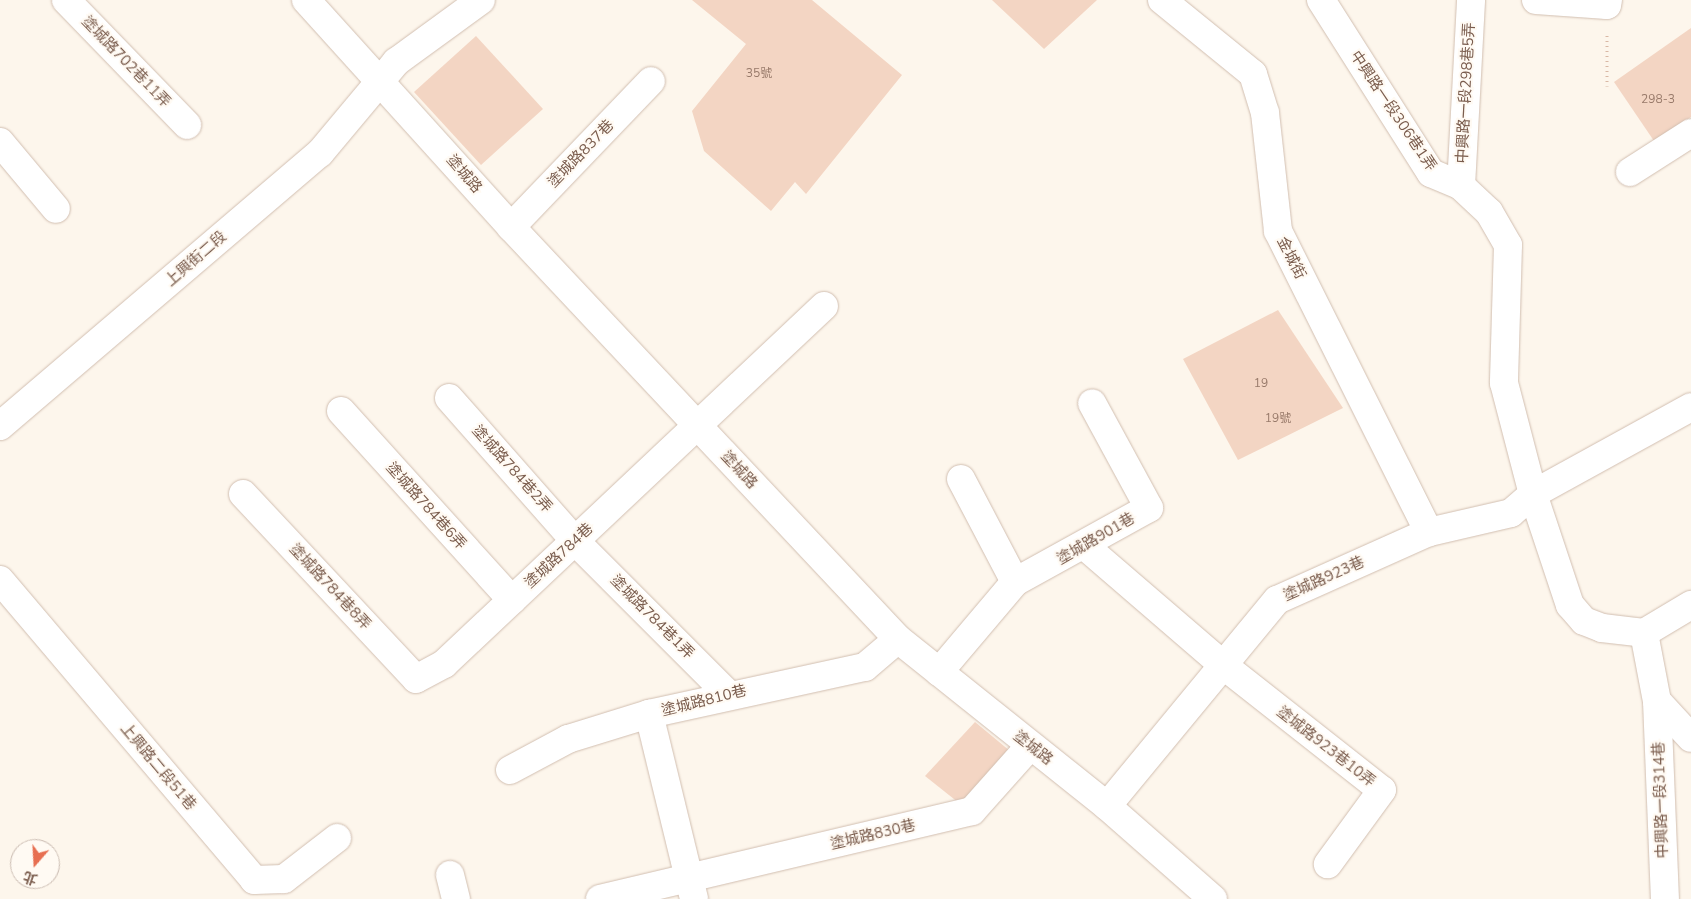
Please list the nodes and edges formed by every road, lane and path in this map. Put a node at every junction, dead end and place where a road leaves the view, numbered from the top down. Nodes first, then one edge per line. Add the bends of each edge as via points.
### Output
1 (66, 0) edge
2 (306, 0) edge
3 (481, 0) edge
4 (1162, 0) edge
5 (1320, 0) edge
6 (1471, 0) edge
7 (1536, 0) edge
8 (1608, 2) edge
9 (382, 80) junction
10 (652, 81) dead end
11 (1607, 86) dead end
12 (187, 125) dead end
13 (1691, 133) edge
14 (0, 142) edge
15 (1630, 172) dead end
16 (1461, 186) junction
17 (56, 209) dead end
18 (511, 227) junction
19 (824, 306) dead end
20 (448, 398) dead end
21 (1092, 403) dead end
22 (1691, 407) edge
23 (341, 411) dead end
24 (0, 426) edge
25 (698, 426) junction
26 (961, 479) dead end
27 (244, 494) dead end
28 (1532, 494) junction
29 (1429, 532) junction
30 (576, 541) junction
31 (1086, 547) junction
32 (0, 580) edge
33 (1015, 582) junction
34 (512, 600) junction
35 (1691, 605) edge
36 (1644, 633) junction
37 (898, 638) junction
38 (1223, 665) junction
39 (939, 672) junction
40 (416, 679) joint
41 (728, 694) junction
42 (1657, 701) junction
43 (649, 714) junction
44 (1691, 738) edge
45 (1030, 746) junction
46 (510, 770) dead end
47 (1107, 806) junction
48 (337, 838) dead end
49 (1328, 864) dead end
50 (691, 889) edge
51 (600, 899) edge
52 (1213, 899) edge
53 (1665, 899) edge

1 - 12 street, 塗城路702巷11弄
2 - 9 street, 塗城路
3 - 9 street, 上興街二段 via 396,62
4 - 29 street, 金城街 via 1253,74 1265,113 1278,230
5 - 16 street, 中興路一段306巷1弄 via 1432,173
6 - 16 street, 中興路一段298巷5弄
7 - 8 street
8 - 11 path
9 - 18 street, 塗城路
9 - 24 street, 上興街二段 via 320,153
10 - 18 street, 塗城路837巷
13 - 15 street
14 - 17 street
16 - 28 street, 中興路一段306巷1弄 via 1489,212 1508,246 1504,383
18 - 25 street, 塗城路 via 624,342
19 - 25 street, 塗城路784巷
20 - 30 street, 塗城路784巷2弄
21 - 31 street, 塗城路901巷 via 1150,508
22 - 28 street, 塗城路923巷
23 - 34 street, 塗城路784巷6弄
25 - 30 street, 塗城路784巷
25 - 37 street, 塗城路
26 - 33 street
27 - 40 street, 塗城路784巷8弄
28 - 29 street, 塗城路923巷 via 1511,513
28 - 36 street, 中興路一段306巷1弄 via 1570,604 1584,620 1602,628
29 - 38 street, 塗城路923巷 via 1277,600
30 - 34 street, 塗城路784巷
30 - 41 street, 塗城路784巷1弄
31 - 33 street, 塗城路901巷
31 - 38 street
32 - 48 street, 上興路二段51巷 via 254,880 284,879
33 - 39 street, 塗城路901巷
34 - 40 street, 塗城路784巷 via 444,664
35 - 36 street
36 - 42 street, 中興路一段314巷
37 - 39 street, 塗城路
37 - 41 street, 塗城路810巷 via 865,667
38 - 47 street, 塗城路923巷
38 - 49 street, 塗城路923巷10弄 via 1382,790
39 - 45 street, 塗城路
41 - 43 street, 塗城路810巷
42 - 44 street, 中興路一段314巷
42 - 53 street, 中興路一段314巷
43 - 46 street, 塗城路810巷 via 568,739
43 - 50 street
45 - 47 street, 塗城路
45 - 50 street, 塗城路830巷 via 972,811
47 - 52 street, 塗城路
50 - 51 street, 塗城路830巷

